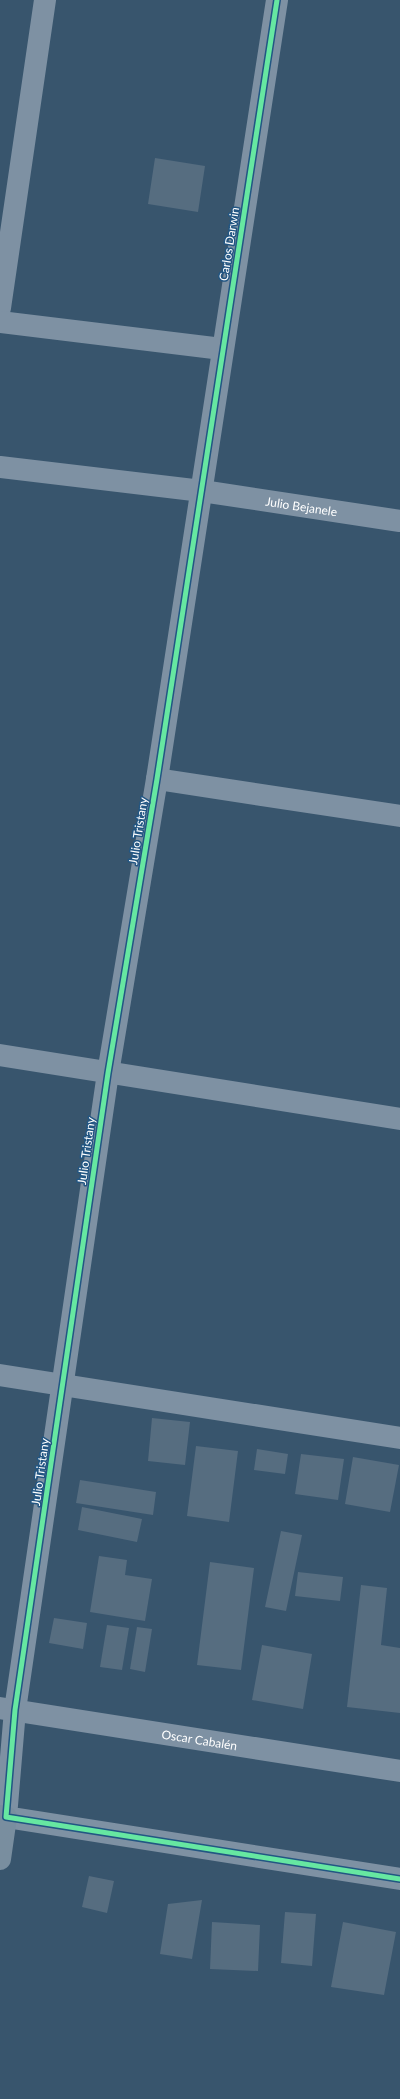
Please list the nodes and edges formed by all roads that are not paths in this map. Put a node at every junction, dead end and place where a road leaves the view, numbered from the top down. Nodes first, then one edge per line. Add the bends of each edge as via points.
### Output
1 (45, 0) edge
2 (277, 0) edge
3 (0, 308) edge
4 (0, 322) edge
5 (222, 349) junction
6 (0, 467) edge
7 (202, 491) junction
8 (400, 521) edge
9 (157, 779) junction
10 (400, 816) edge
11 (0, 1055) edge
12 (108, 1073) junction
13 (400, 1119) edge
14 (0, 1375) edge
15 (63, 1386) junction
16 (400, 1438) edge
17 (7, 1709) edge
18 (400, 1770) edge
19 (3, 1816) edge
20 (0, 1859) edge
21 (400, 1879) edge

1 - 3 street
2 - 5 street, Carlos Darwin
4 - 5 street
5 - 7 street, Carlos Darwin
6 - 7 street, Julio Bejanele
7 - 8 street, Julio Bejanele
7 - 9 street, Julio Tristany
9 - 10 street
9 - 12 street, Julio Tristany
11 - 12 street
12 - 13 street
12 - 15 street, Julio Tristany
14 - 15 street
15 - 16 street
15 - 17 street, Julio Tristany
17 - 18 street, Oscar Cabalén
17 - 19 street, Julio Tristany
19 - 20 main road, Julio Tristany
19 - 21 street

